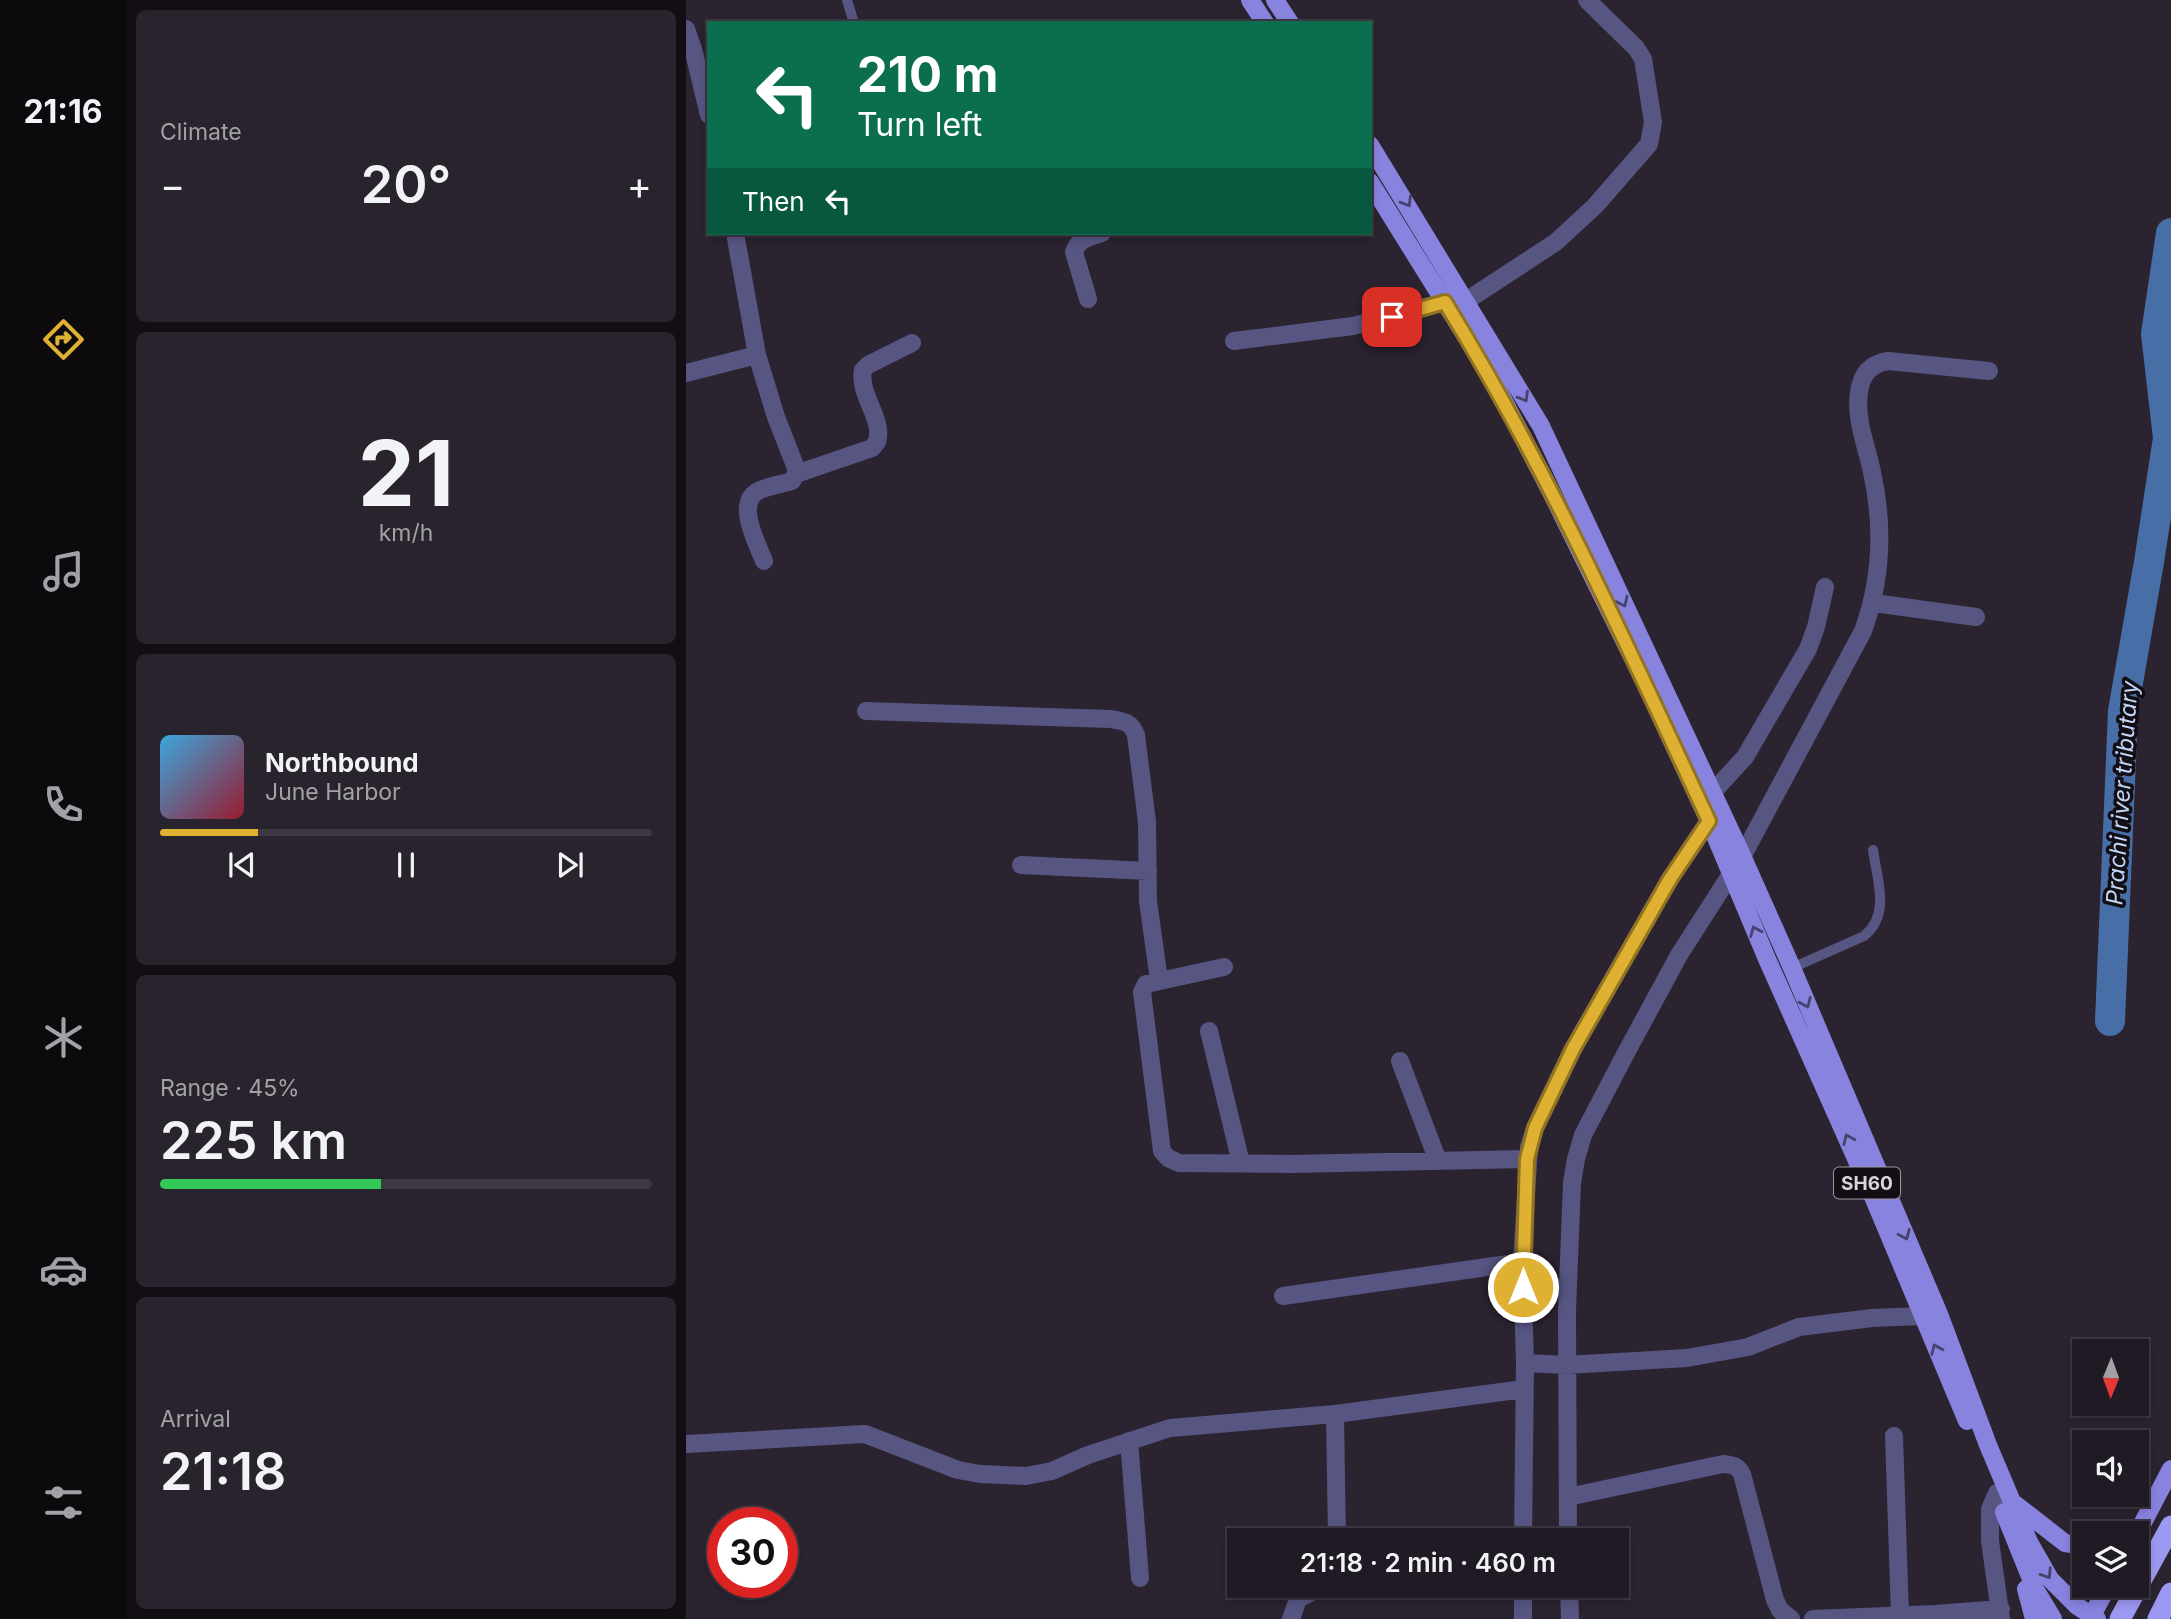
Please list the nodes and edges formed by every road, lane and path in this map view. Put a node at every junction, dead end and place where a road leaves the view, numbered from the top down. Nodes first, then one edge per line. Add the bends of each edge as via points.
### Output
1 (847, 0) edge
2 (1250, 0) edge
3 (1275, 0) edge
4 (1587, 0) edge
5 (853, 21) edge
6 (1264, 21) edge
7 (1289, 21) edge
8 (686, 29) edge
9 (707, 107) edge
10 (1372, 148) edge
11 (1372, 185) edge
12 (735, 235) edge
13 (1097, 235) edge
14 (1088, 299) dead end
15 (1445, 302) junction
16 (1466, 302) junction
17 (1234, 341) dead end
18 (912, 343) dead end
19 (757, 355) junction
20 (1989, 371) dead end
21 (686, 373) edge
22 (796, 474) junction
23 (764, 561) dead end
24 (1825, 587) dead end
25 (1874, 603) junction
26 (1976, 617) dead end
27 (866, 711) dead end
28 (1712, 793) junction
29 (1714, 821) junction
30 (1873, 850) dead end
31 (1736, 862) junction
32 (1021, 865) dead end
33 (1148, 871) junction
34 (1224, 968) dead end
35 (1792, 968) junction
36 (1159, 979) junction
37 (1209, 1031) dead end
38 (1400, 1061) dead end
39 (1527, 1159) junction
40 (1438, 1161) junction
41 (1241, 1163) junction
42 (1522, 1262) junction
43 (1283, 1296) dead end
44 (1922, 1316) junction
45 (1527, 1364) junction
46 (1563, 1365) junction
47 (1524, 1389) junction
48 (1335, 1414) junction
49 (1894, 1436) dead end
50 (1129, 1441) junction
51 (686, 1444) edge
52 (1984, 1448) junction
53 (2171, 1469) edge
54 (1567, 1497) junction
55 (2004, 1497) junction
56 (2147, 1517) junction
57 (2142, 1521) edge
58 (2145, 1521) edge
59 (2171, 1526) edge
60 (1337, 1528) edge
61 (1523, 1528) edge
62 (1568, 1528) edge
63 (2072, 1544) edge
64 (2016, 1545) junction
65 (1140, 1578) dead end
66 (2171, 1593) edge
67 (1300, 1598) edge
68 (1523, 1598) edge
69 (1569, 1598) edge
70 (2102, 1598) edge
71 (2001, 1614) edge
72 (1900, 1615) junction
73 (2092, 1618) edge
74 (1291, 1619) edge
75 (1523, 1619) edge
76 (1570, 1619) edge
77 (1791, 1619) edge
78 (1813, 1619) edge
79 (2034, 1619) edge
80 (2053, 1619) edge
81 (2120, 1619) edge
82 (2158, 1619) edge

1 - 5 lane
2 - 6 main road
3 - 7 main road
4 - 16 street via 1643,59 1653,122 1649,144 1595,206 1556,242
8 - 9 street
10 -> 16 main road, SH60
11 - 15 main road, SH60
12 - 19 street
13 - 14 street via 1082,241 1074,252
15 - 17 street via 1353,326
15 - 29 main road, SH60 via 1493,380
16 -> 28 main road, SH60 via 1541,426
18 - 22 street via 863,370 862,384 878,427 872,448
19 - 21 street
19 - 22 street
20 - 25 street via 1888,361 1874,364 1865,374 1858,414 1879,522 1880,568
22 - 23 street via 792,481 759,491 747,503
24 - 28 street via 1808,649 1745,757
25 - 26 street
25 - 31 street via 1864,631
27 - 33 street via 1123,721 1132,726
28 - 29 main road, SH60
29 - 31 main road, SH60
29 - 39 street via 1670,879 1573,1049 1535,1128
30 - 35 lane via 1881,906 1873,928
31 - 35 main road, SH60
44 -> 31 main road, SH60
31 - 46 street via 1679,955 1583,1135 1572,1183
32 - 33 street
33 - 36 street
34 - 36 street
35 -> 52 main road, SH60 via 1938,1314
36 - 41 street via 1146,984 1142,992 1162,1151 1179,1163
37 - 41 street
38 - 40 street
39 - 40 street
39 - 42 street
40 - 41 street
42 - 43 street
42 - 45 street
44 - 46 street via 1799,1328 1748,1347 1687,1358
52 -> 44 main road, SH60
45 - 46 street
45 - 47 street
46 - 54 street
47 - 48 street
47 - 61 street
48 - 50 street via 1170,1428
48 - 60 street
49 - 72 street
50 - 51 street via 1052,1471 1007,1476 958,1470 864,1434
50 - 65 street
52 - 55 main road, SH60
53 - 56 main road
54 - 62 street
54 - 77 street via 1723,1465 1739,1468 1775,1600
55 - 63 main road
55 - 64 main road, SH60
55 - 71 street via 1990,1509
55 -> 73 main road, SH60 via 2050,1579
56 - 57 main road
56 - 58 main road
59 - 81 highway
64 - 79 main road
64 - 80 main road, SH60
66 - 82 highway
67 - 74 street
68 - 75 street
69 - 76 street
70 - 73 main road
71 - 72 street
72 - 78 street

